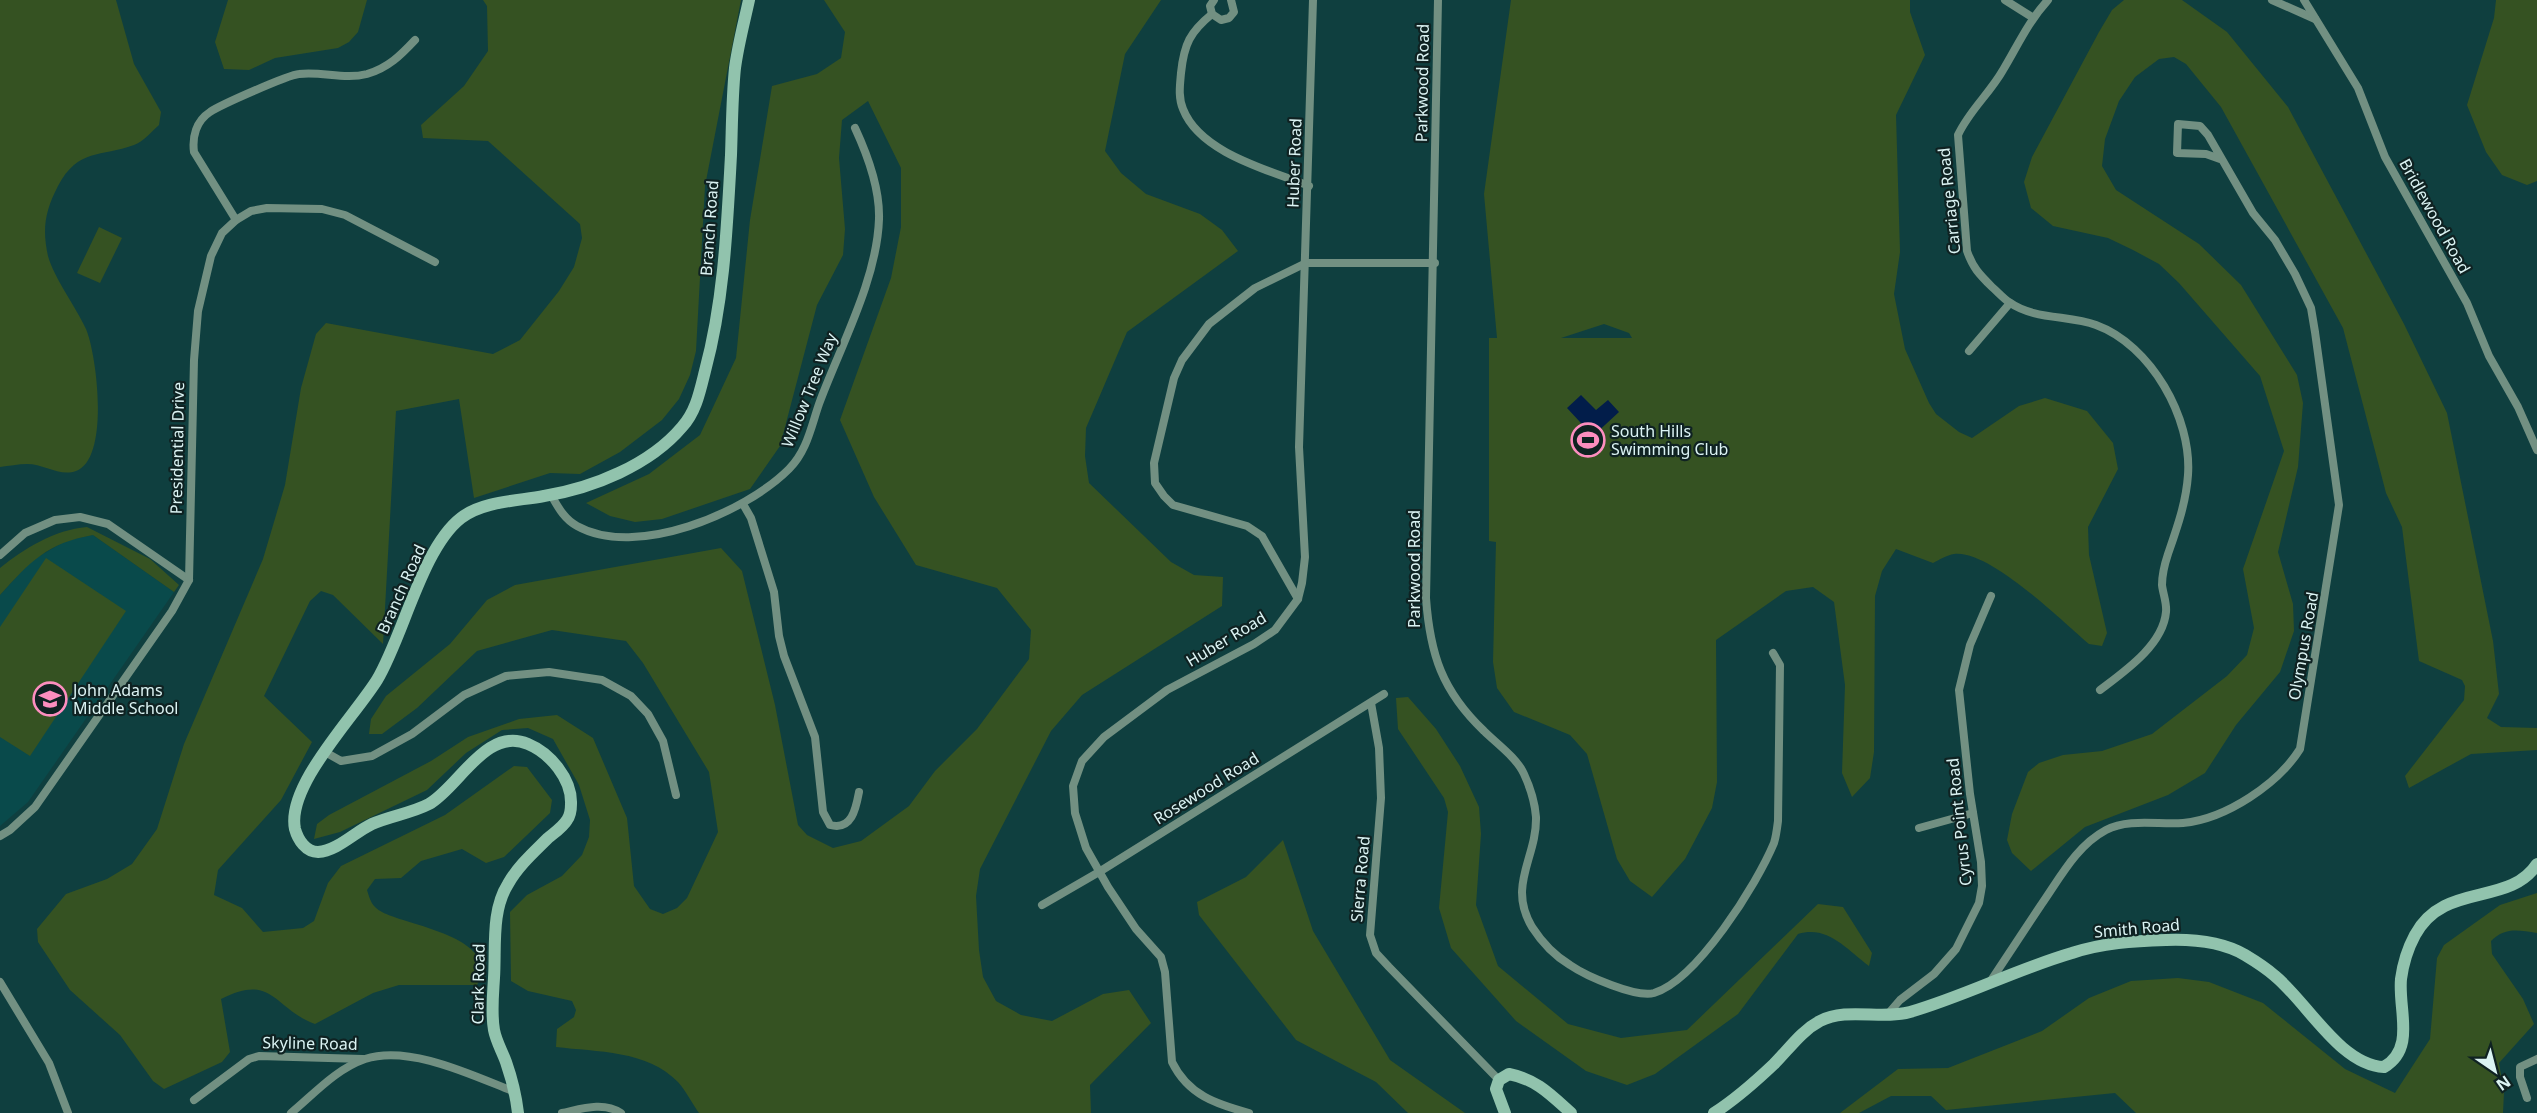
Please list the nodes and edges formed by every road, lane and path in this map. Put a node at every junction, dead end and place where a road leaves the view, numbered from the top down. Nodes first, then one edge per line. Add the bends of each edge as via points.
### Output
1 (749, 0) edge
2 (1214, 0) edge
3 (1231, 0) edge
4 (1313, 0) edge
5 (1438, 0) edge
6 (2005, 0) edge
7 (2048, 0) edge
8 (2272, 0) edge
9 (2304, 0) edge
10 (1212, 14) junction
11 (2032, 17) junction
12 (2316, 19) junction
13 (415, 40) dead end
14 (855, 128) dead end
15 (2220, 159) junction
16 (1309, 186) junction
17 (236, 220) junction
18 (435, 262) dead end
19 (1306, 263) junction
20 (1435, 263) junction
21 (2010, 303) junction
22 (1969, 351) dead end
23 (2537, 450) edge
24 (551, 495) junction
25 (744, 504) junction
26 (0, 555) edge
27 (189, 580) junction
28 (1991, 596) dead end
29 (1298, 598) junction
30 (1773, 653) dead end
31 (2100, 690) dead end
32 (1384, 694) dead end
33 (1371, 703) junction
34 (325, 752) junction
35 (859, 792) dead end
36 (676, 795) dead end
37 (1973, 813) junction
38 (1919, 828) dead end
39 (0, 836) edge
40 (2537, 864) edge
41 (1099, 872) junction
42 (1042, 905) dead end
43 (496, 923) joint
44 (0, 982) edge
45 (1989, 984) junction
46 (1887, 1015) junction
47 (367, 1059) junction
48 (2537, 1059) edge
49 (1499, 1080) junction
50 (515, 1092) junction
51 (2527, 1098) dead end
52 (194, 1100) dead end
53 (68, 1113) edge
54 (291, 1113) edge
55 (518, 1113) edge
56 (562, 1113) edge
57 (621, 1113) edge
58 (1249, 1113) edge
59 (1505, 1113) edge
60 (1571, 1113) edge
61 (1714, 1113) edge

1 - 24 street, Branch Road via 735,70 727,232 716,328 698,401 687,423 665,445 612,475
2 - 10 street via 1210,6
3 - 10 street via 1235,8 1229,18 1218,20
4 - 16 street, Huber Road
5 - 20 street, Parkwood Road
6 - 11 street
7 - 11 street, Carriage Road
8 - 12 street
9 - 12 street, Bridlewood Road
10 - 16 street via 1194,28 1183,57 1179,89 1183,109 1198,132 1228,154
11 - 21 street, Carriage Road via 2002,72 1958,135 1966,250 1973,268
12 - 23 street, Bridlewood Road via 2358,88 2385,157 2467,303
13 - 17 street via 396,60 369,73 348,77 296,74 210,112 192,139 194,152
14 - 25 street, Willow Tree Way via 867,154 879,218 876,245 861,297 807,442 789,469
15 - 15 street, Olympus Road via 2206,154 2177,153 2178,124 2200,126
15 - 45 street, Olympus Road via 2253,213 2275,240 2311,308 2339,498 2300,749 2290,766 2275,779 2220,814 2184,823 2128,824 2109,828 2088,841
16 - 19 street, Huber Road
17 - 18 street, Presidential Drive via 267,208 322,209 345,216
17 - 27 street, Presidential Drive via 222,233 211,256 198,311
19 - 20 street
19 - 29 street, Huber Road via 1299,447 1305,557
19 - 29 street via 1254,288 1209,324 1182,360 1174,378 1154,463 1155,483 1173,505 1246,526 1262,536
20 - 30 street, Parkwood Road via 1426,598 1429,636 1454,696 1523,770 1536,817 1532,849 1522,879 1522,902 1532,926 1554,954 1570,966 1639,994 1653,993 1670,985 1704,955 1738,907 1762,869 1775,841 1778,821 1780,665
21 - 22 street
21 - 31 street via 2034,313 2096,325 2128,341 2145,357 2166,388 2183,432 2188,474 2184,510 2165,563 2162,584 2166,611 2161,631 2147,649
24 - 25 street, Willow Tree Way via 561,513 576,526 602,536 627,538 665,533
24 - 34 street, Branch Road via 476,510 459,519 444,536 380,676
25 - 35 street via 774,592 784,656 816,736 823,812 830,825 847,823 855,812
26 - 27 street via 26,533 55,520 80,517 108,524
27 - 39 street, Presidential Drive via 172,611 35,807
28 - 37 street, Cyrus Point Road via 1970,645 1959,690
29 - 41 street, Huber Road via 1275,630 1167,690 1104,737 1082,761 1073,786 1075,813
32 - 33 street, Rosewood Road
33 - 41 street, Rosewood Road
33 - 49 street, Sierra Road via 1379,748 1381,798 1370,935 1376,952 1389,967
34 - 36 street via 341,761 372,756 412,734 464,695 506,676 549,672 602,680 631,696 648,714 663,741
34 - 43 street, Branch Road via 300,791 295,810 299,839 304,847 319,852 372,824 430,803 489,748 524,742 551,760 567,782 572,800 570,818 526,860 507,885
37 - 38 street
37 - 46 street, Cyrus Point Road via 1981,862 1979,903 1956,949
40 - 45 street, Smith Road via 2522,880 2508,887 2442,907 2416,934 2401,978 2402,1047 2384,1067 2356,1058 2276,976 2244,954 2221,945 2189,939 2119,943 2073,952
41 - 42 street, Rosewood Road
41 - 58 street, Huber Road via 1161,957 1172,1062 1178,1073 1213,1103
43 - 50 street, Clark Road via 493,1025
44 - 53 street via 49,1063
45 - 46 street, Smith Road via 1908,1013
46 - 61 street, Smith Road via 1821,1020
47 - 50 street, Skyline Road via 405,1056 459,1070
47 - 52 street, Skyline Road via 259,1056 249,1059
47 - 54 street, Skyline Road via 333,1077
48 - 51 street via 2520,1066
49 - 59 street via 1496,1089
49 - 60 street via 1509,1074 1526,1077
50 - 55 street, Clark Road
56 - 57 street via 596,1106

